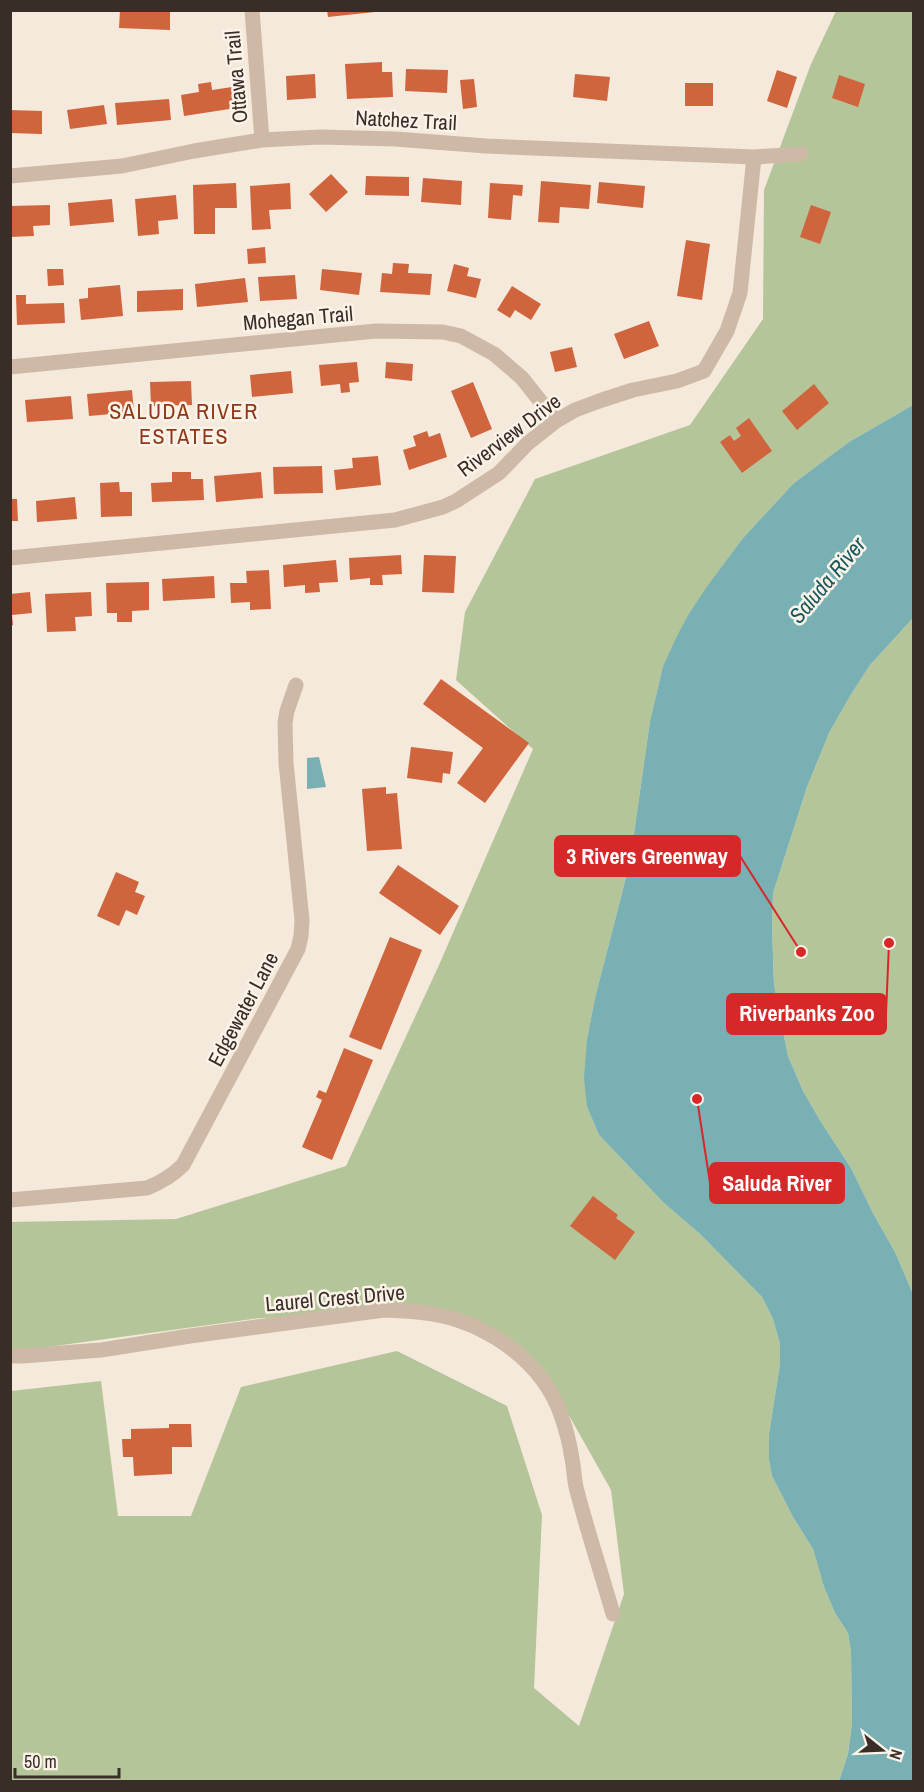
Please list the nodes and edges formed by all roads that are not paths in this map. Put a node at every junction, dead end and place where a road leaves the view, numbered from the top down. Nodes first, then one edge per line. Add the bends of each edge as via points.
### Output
1 (252, 10) edge
2 (262, 140) junction
3 (801, 154) dead end
4 (754, 157) junction
5 (10, 176) edge
6 (10, 367) edge
7 (556, 421) junction
8 (10, 558) edge
9 (296, 685) dead end
10 (10, 1200) edge
11 (10, 1356) edge
12 (613, 1614) dead end

1 - 2 street, Ottawa Trail
2 - 4 street, Natchez Trail via 395,139
2 - 5 street, Natchez Trail via 122,166
3 - 4 street, Natchez Trail
4 - 7 street, Riverview Drive via 740,292 727,331 704,370 602,400
6 - 7 street, Mohegan Trail via 375,332 443,332 461,336 494,354 522,378
7 - 8 street, Riverview Drive via 499,473 456,501 413,516
9 - 10 street, Edgewater Lane via 285,723 302,920 298,949 183,1165 163,1182 147,1188
11 - 12 street, Laurel Crest Drive via 101,1350 384,1310 438,1315 477,1328 525,1360 557,1404

